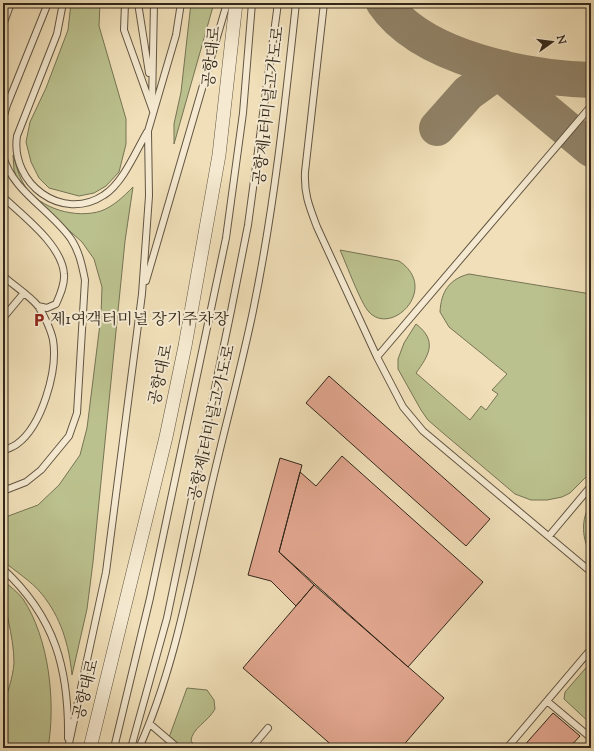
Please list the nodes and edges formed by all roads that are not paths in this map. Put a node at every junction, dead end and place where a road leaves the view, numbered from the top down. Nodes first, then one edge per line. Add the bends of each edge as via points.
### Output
1 (11, 3) edge
2 (48, 3) edge
3 (63, 3) edge
4 (125, 3) edge
5 (138, 3) edge
6 (154, 3) edge
7 (181, 3) edge
8 (227, 3) edge
9 (236, 3) edge
10 (252, 3) edge
11 (278, 3) edge
12 (296, 3) edge
13 (324, 3) edge
14 (3, 25) edge
15 (151, 88) junction
16 (591, 106) edge
17 (153, 112) junction
18 (3, 119) edge
19 (148, 131) junction
20 (3, 156) edge
21 (3, 197) edge
22 (3, 276) edge
23 (24, 294) junction
24 (142, 294) junction
25 (38, 306) junction
26 (3, 318) edge
27 (377, 357) junction
28 (3, 451) edge
29 (591, 486) edge
30 (3, 491) edge
31 (548, 536) junction
32 (3, 569) edge
33 (591, 572) edge
34 (3, 646) edge
35 (591, 649) edge
36 (3, 652) edge
37 (547, 701) junction
38 (150, 724) junction
39 (268, 728) dead end
40 (591, 738) edge
41 (67, 748) edge
42 (90, 748) edge
43 (114, 748) edge
44 (131, 748) edge
45 (139, 748) edge
46 (178, 748) edge
47 (254, 748) edge
48 (507, 748) edge

1 - 14 lane
2 - 18 lane
3 - 19 lane via 57,34 17,136 17,152 25,178 42,194 56,201 77,203 98,198 115,186
4 - 17 lane via 124,30
5 - 15 lane
6 - 15 lane
7 - 17 lane via 176,35
8 - 24 lane
9 - 42 street, 공항대로 via 219,156 185,346 166,438
10 - 43 lane, 공항제1터미널고가도로 via 243,113 226,238 150,598
11 - 44 lane via 248,225 230,319 168,618
12 - 38 lane, 공항제1터미널고가도로 via 285,101 253,311 190,581
13 - 27 lane via 304,190 311,212
15 - 17 lane
16 - 27 lane
17 - 19 lane
19 - 24 lane via 149,196
20 - 30 lane via 7,170 17,183 72,240 81,259 85,280 77,413 69,436 41,470 26,482
21 - 25 lane via 44,236 61,262 64,274 62,291 56,304 47,308
22 - 23 lane
23 - 25 lane
23 - 26 lane
24 - 41 lane via 106,572
25 - 28 lane via 53,340 53,360 46,400 30,430 17,444
27 - 31 lane via 403,407 423,431
29 - 31 lane
31 - 33 lane
32 - 41 lane via 39,609 53,639 63,670 67,694
34 - 36 lane
35 - 37 lane
37 - 40 lane
37 - 48 lane
38 - 45 lane, 공항제1터미널고가도로
38 - 46 lane
39 - 47 lane via 252,747

